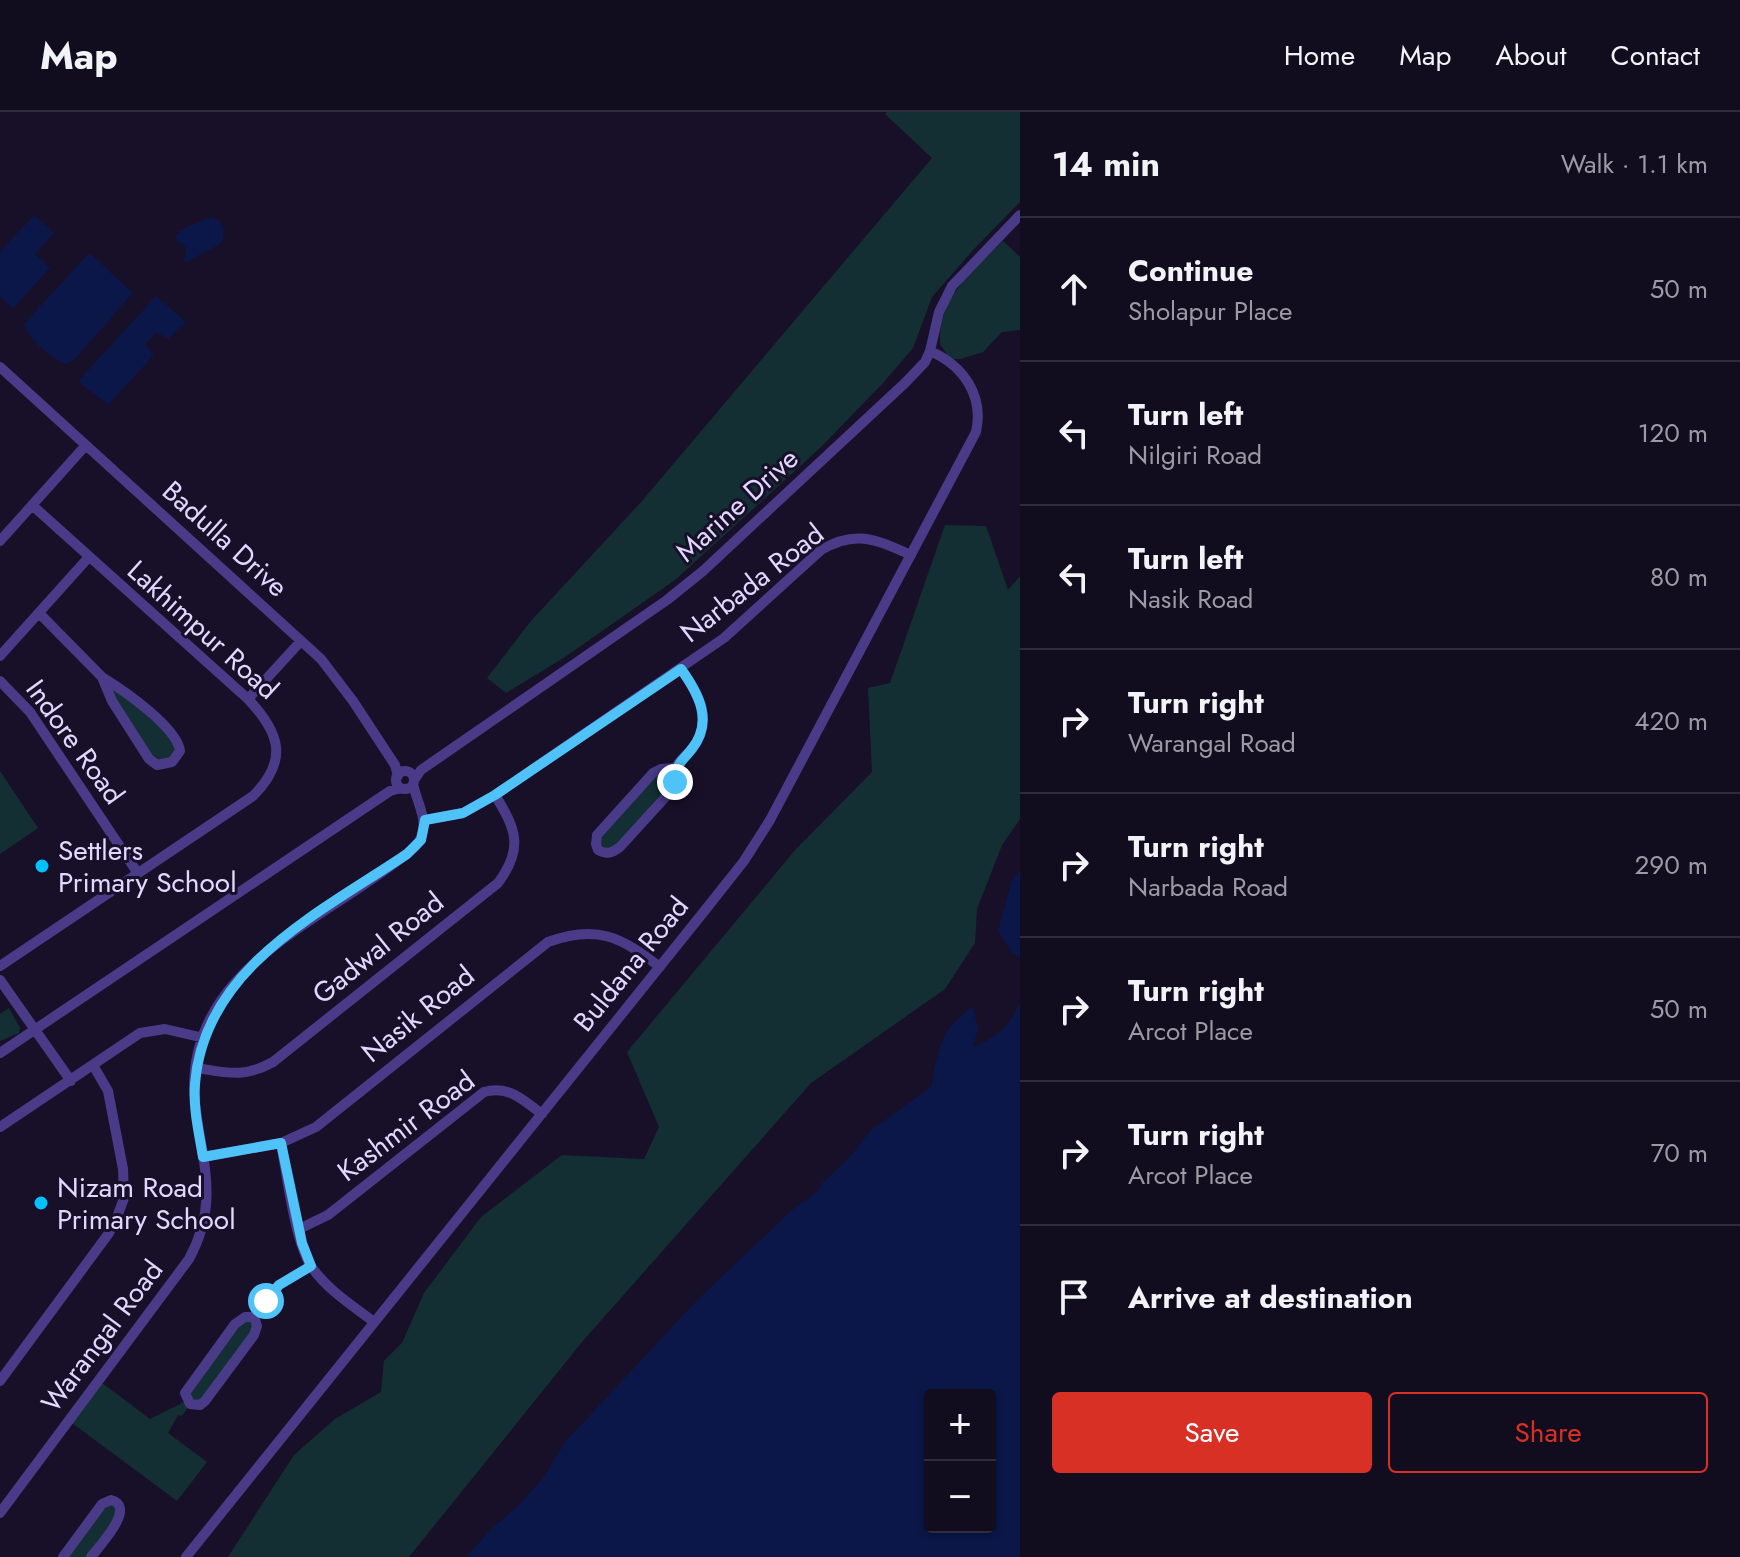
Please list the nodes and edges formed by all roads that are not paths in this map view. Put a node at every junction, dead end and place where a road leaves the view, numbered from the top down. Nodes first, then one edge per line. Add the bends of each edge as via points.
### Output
1 (1020, 215) edge
2 (930, 351) junction
3 (0, 367) edge
4 (86, 445) junction
5 (32, 505) junction
6 (0, 541) edge
7 (911, 555) junction
8 (88, 558) junction
9 (39, 613) junction
10 (301, 641) junction
11 (0, 656) edge
12 (681, 669) junction
13 (102, 677) junction
14 (0, 681) edge
15 (248, 699) junction
16 (675, 768) junction
17 (403, 780) junction
18 (495, 795) junction
19 (425, 820) junction
20 (137, 872) junction
21 (0, 966) edge
22 (660, 967) junction
23 (0, 980) edge
24 (35, 1030) junction
25 (204, 1038) junction
26 (0, 1053) edge
27 (93, 1065) junction
28 (197, 1068) junction
29 (71, 1081) junction
30 (542, 1114) junction
31 (0, 1127) edge
32 (281, 1143) junction
33 (203, 1157) junction
34 (299, 1229) junction
35 (311, 1266) junction
36 (254, 1317) junction
37 (374, 1322) junction
38 (0, 1381) edge
39 (0, 1513) edge
40 (63, 1557) edge
41 (91, 1557) edge
42 (186, 1557) edge

1 - 2 street, Marine Drive via 952,286
2 - 7 street, Buldana Road via 952,365 973,389 978,423
2 - 17 street, Marine Drive via 905,383 703,571
3 - 4 street, Badulla Drive
4 - 5 street
4 - 10 street, Badulla Drive
5 - 6 street
5 - 8 street, Lakhimpur Road
7 - 12 street, Narbada Road via 863,538 834,543
7 - 22 street, Buldana Road via 770,820
8 - 9 street
8 - 15 street, Lakhimpur Road
9 - 11 street
9 - 13 street
10 - 15 street
10 - 17 street, Badulla Drive via 334,674
12 - 16 street via 700,700 703,718 700,737
12 - 18 street, Narbada Road
13 - 13 street via 178,739 180,751 172,762 157,765 149,759
14 - 20 street, Indore Road via 30,712
15 - 20 street, Lakhimpur Road via 270,724 276,743 268,779 253,796
16 - 16 street via 653,773 597,835 598,850 611,853 620,847 671,791
17 - 19 street
17 - 24 street
18 - 19 street, Narbada Road via 463,813
18 - 28 street, Gadwal Road via 512,823 514,839 510,862 498,883 273,1062 243,1074
19 - 25 street, Warangal Road via 421,840 407,854 255,962 222,1000
20 - 21 street, Lakhimpur Road
22 - 30 street, Buldana Road
22 - 32 street, Nasik Road via 608,935 578,933 548,942 325,1121
23 - 24 street
24 - 26 street
24 - 29 street
25 - 27 street via 153,1029
25 - 28 street, Warangal Road
27 - 29 street
27 - 38 street via 105,1081 117,1138 124,1185 120,1210 109,1233
28 - 33 street, Warangal Road via 195,1099
29 - 31 street
30 - 34 street, Kashmir Road via 510,1091 484,1092 328,1215
30 - 37 street, Buldana Road
32 - 33 street, Nasik Road
32 - 34 street
33 - 39 street, Warangal Road via 206,1217 189,1259
34 - 35 street
35 - 36 street via 279,1285
35 - 37 street
36 - 36 street via 235,1324 185,1393 190,1404 205,1401 246,1347 256,1331
37 - 42 street, Buldana Road
40 - 41 street via 102,1504 117,1501 121,1515

